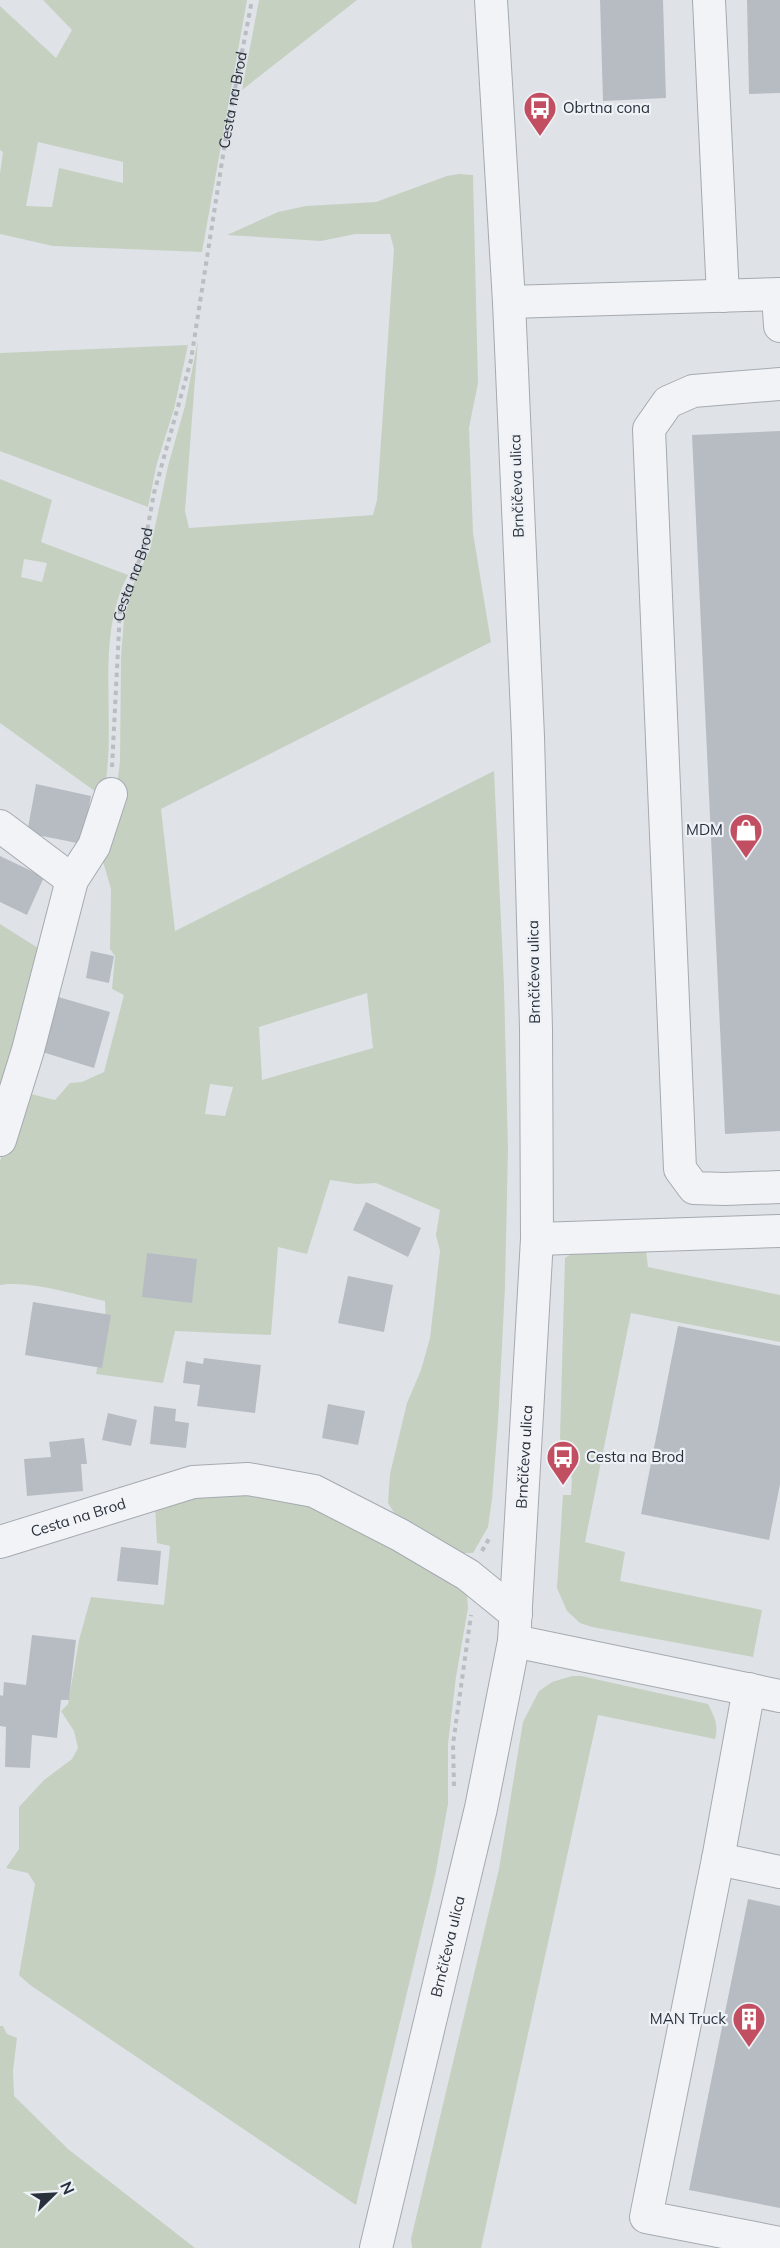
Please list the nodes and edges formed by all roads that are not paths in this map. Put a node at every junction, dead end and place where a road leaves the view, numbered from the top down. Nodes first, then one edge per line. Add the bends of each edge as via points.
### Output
1 (491, 0) edge
2 (710, 0) edge
3 (779, 294) edge
4 (723, 296) junction
5 (509, 302) junction
6 (780, 326) edge
7 (780, 384) edge
8 (111, 794) road end
9 (0, 826) edge
10 (72, 880) junction
11 (0, 1140) edge
12 (780, 1187) edge
13 (780, 1231) edge
14 (537, 1239) junction
15 (0, 1542) edge
16 (515, 1628) junction
17 (749, 1689) junction
18 (780, 1696) edge
19 (718, 1859) junction
20 (780, 1872) edge
21 (780, 2243) edge
22 (376, 2248) edge

1 - 5 street, Brnčičeva ulica
2 - 4 street
3 - 4 street
3 - 6 street
4 - 5 street
5 - 14 street, Brnčičeva ulica via 528,737
7 - 12 street via 693,391 668,402 649,429 680,1169 694,1188
8 - 10 street via 94,846
9 - 10 street
10 - 11 street
13 - 14 street
14 - 16 street, Brnčičeva ulica
15 - 16 street, Cesta na Brod via 193,1482 248,1479 314,1491 400,1535 468,1575
16 - 17 street
16 - 22 street, Brnčičeva ulica via 481,1808
17 - 18 street
17 - 19 street
19 - 20 street
19 - 21 street via 646,2217

